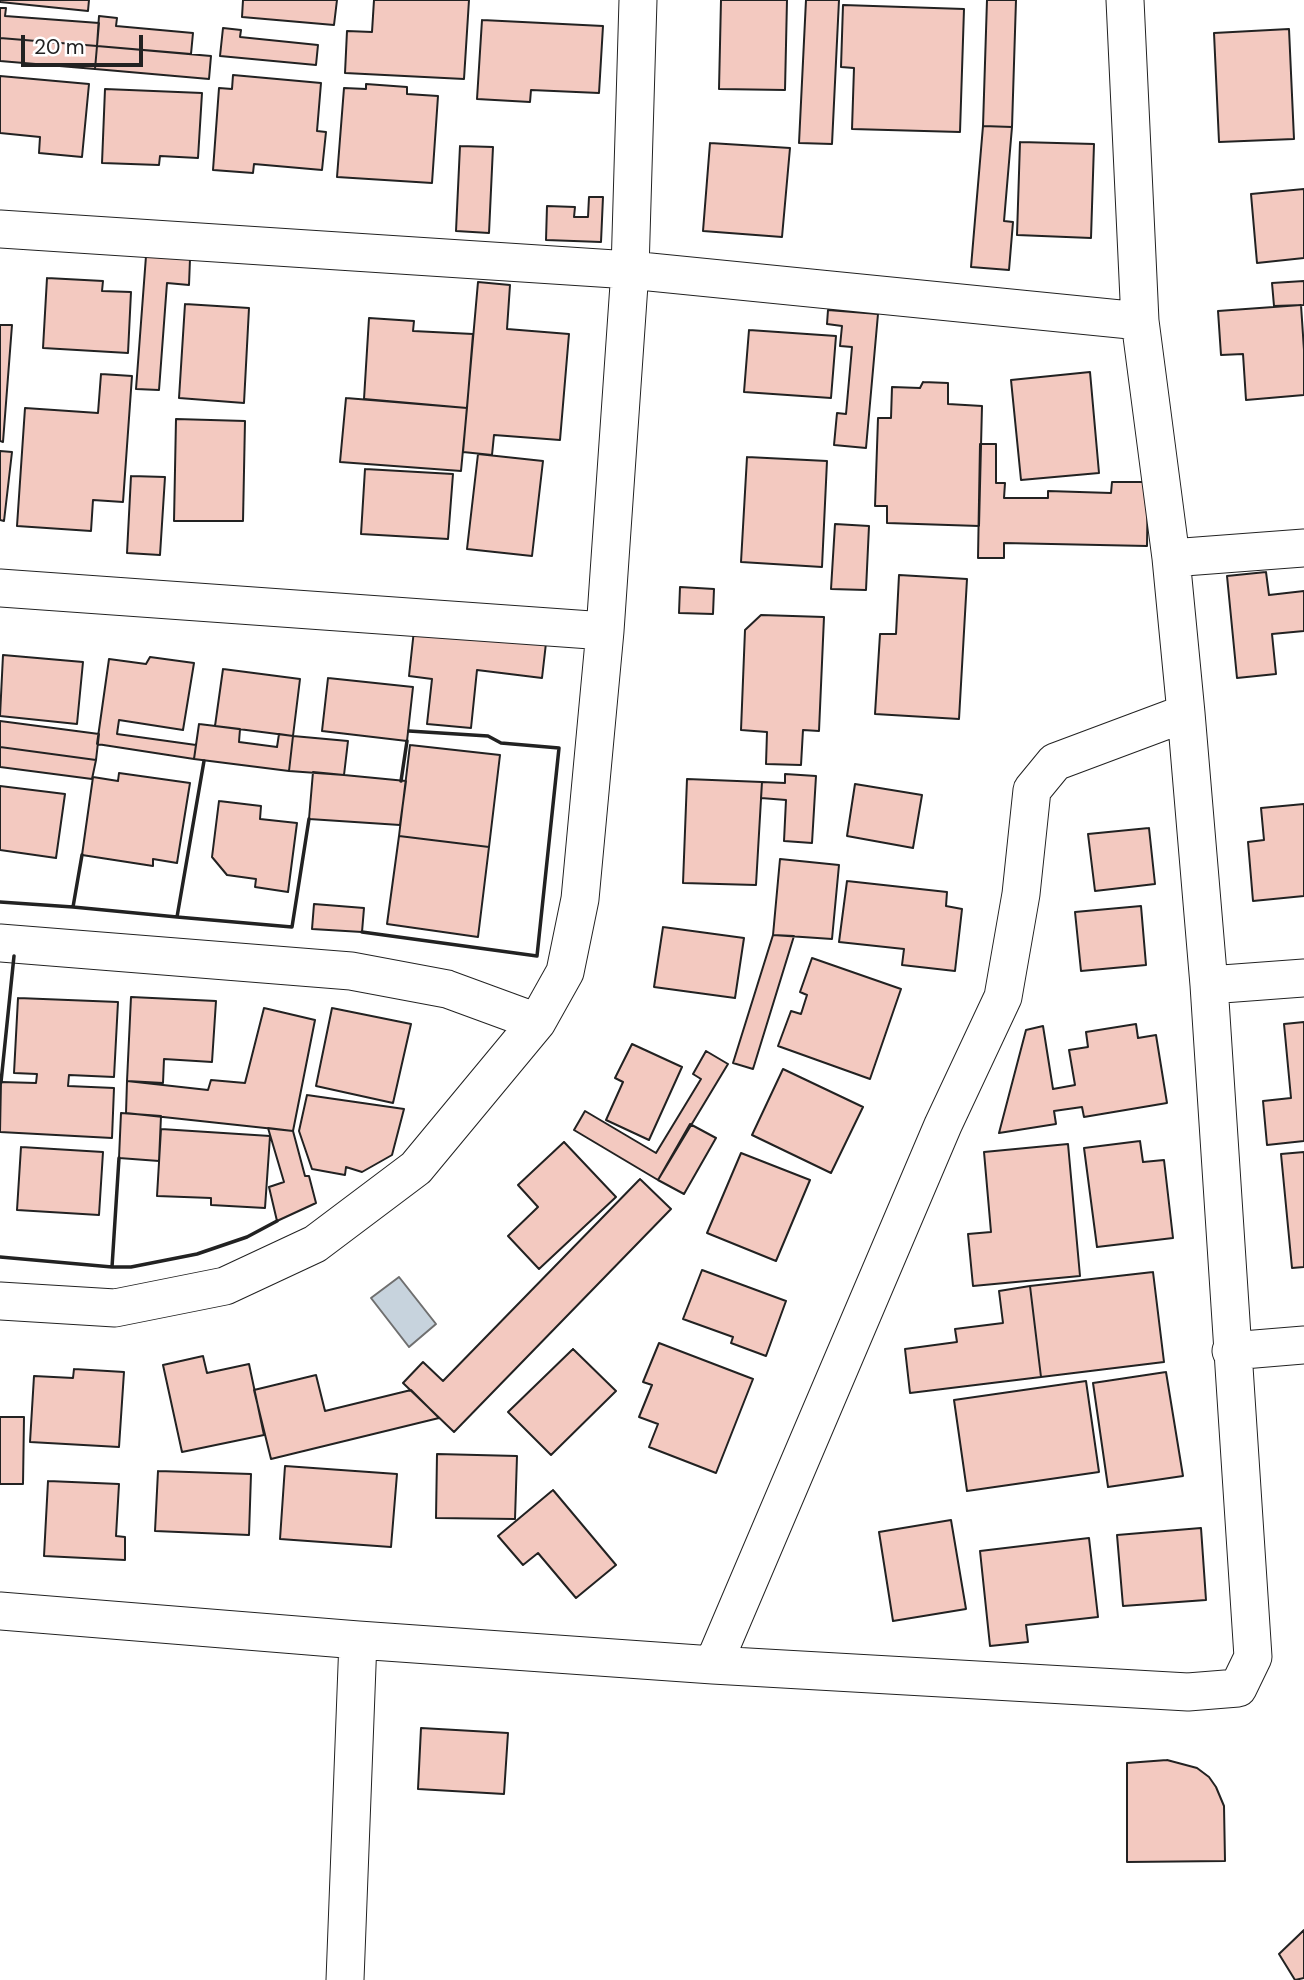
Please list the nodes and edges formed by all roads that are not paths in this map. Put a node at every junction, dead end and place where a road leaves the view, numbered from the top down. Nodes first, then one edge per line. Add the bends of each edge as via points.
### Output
1 (638, 0) edge
2 (1125, 0) edge
3 (0, 229) edge
4 (630, 270) junction
5 (1140, 321) junction
6 (1304, 548) edge
7 (1171, 558) junction
8 (0, 588) edge
9 (605, 631) junction
10 (1186, 713) junction
11 (0, 943) edge
12 (1304, 978) edge
13 (1209, 985) junction
14 (537, 1022) junction
15 (0, 1301) edge
16 (1304, 1345) edge
17 (1231, 1351) junction
18 (0, 1611) edge
19 (358, 1640) junction
20 (713, 1665) junction
21 (345, 1980) edge

1 - 4 street
2 - 5 street
3 - 4 street
4 - 5 street
4 - 9 street
5 - 7 street
6 - 7 street
7 - 10 street
8 - 9 street
9 - 14 street via 580,899 565,972
10 - 13 street
10 - 20 street via 1055,762 1032,790 1021,894 1003,996 943,1125
11 - 14 street via 351,971 447,989
12 - 13 street
13 - 17 street
14 - 15 street via 416,1168 315,1244 225,1286 116,1308
16 - 17 street
17 - 20 street via 1253,1657 1238,1688 1188,1692
18 - 19 street
19 - 20 street
19 - 21 street

